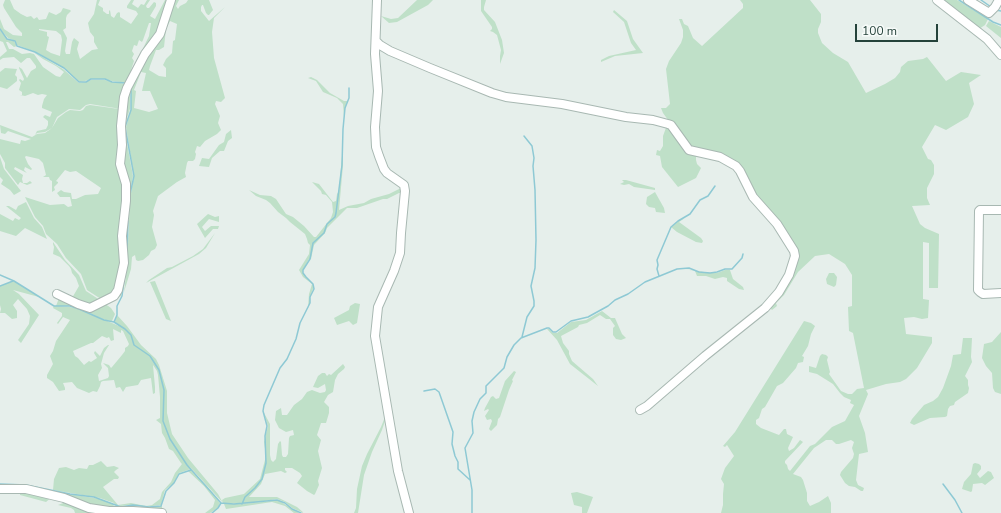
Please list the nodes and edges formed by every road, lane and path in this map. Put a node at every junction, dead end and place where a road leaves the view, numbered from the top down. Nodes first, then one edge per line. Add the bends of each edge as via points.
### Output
1 (171, 0) edge
2 (378, 0) edge
3 (937, 0) edge
4 (968, 0) edge
5 (999, 0) edge
6 (376, 41) junction
7 (1001, 55) edge
8 (1001, 210) edge
9 (1001, 293) edge
10 (57, 294) dead end
11 (640, 410) dead end
12 (0, 489) edge
13 (162, 513) edge
14 (409, 513) edge

1 - 10 street via 160,34 145,54 124,97 120,164 126,184 122,236 124,263 118,290 114,296 90,308
2 - 6 street
3 - 7 street via 977,30
4 - 5 street via 989,13
6 - 11 street via 390,51 506,97 562,104 671,125 689,150 720,157 740,170 753,197 777,224 794,251 789,275 765,308
6 - 14 street via 376,147 384,169 404,185 405,191 400,252 378,307 375,336 398,471
8 - 9 street via 979,211 978,290 983,294
12 - 13 street via 26,489 73,500 89,508 109,511

